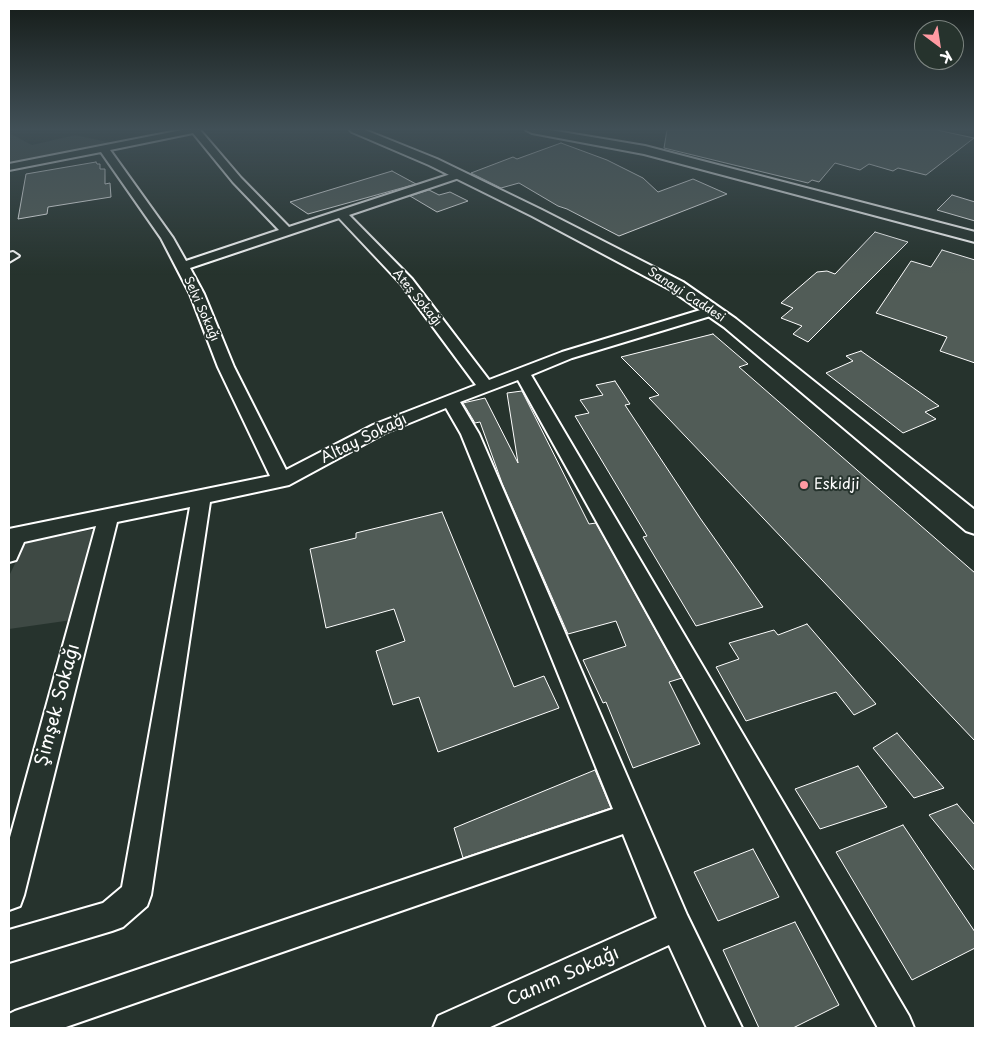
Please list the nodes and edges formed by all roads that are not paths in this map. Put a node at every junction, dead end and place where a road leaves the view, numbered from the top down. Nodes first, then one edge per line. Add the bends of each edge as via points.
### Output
1 (125, 178) edge
2 (236, 178) edge
3 (448, 178) edge
4 (465, 178) edge
5 (754, 178) edge
6 (341, 213) junction
7 (287, 231) junction
8 (975, 238) edge
9 (182, 266) junction
10 (712, 310) junction
11 (522, 373) junction
12 (486, 388) junction
13 (450, 400) junction
14 (282, 480) junction
15 (201, 497) junction
16 (109, 516) junction
17 (975, 524) edge
18 (13, 536) edge
19 (9, 554) edge
20 (630, 817) junction
21 (9, 895) edge
22 (676, 926) junction
23 (9, 946) edge
24 (15, 1028) edge
25 (450, 1028) edge
26 (724, 1028) edge
27 (896, 1028) edge

1 - 9 street, Selvi Sokağı via 167,238
2 - 7 street
3 - 6 street
4 - 10 main road, Sanayi Caddesi via 622,256 677,286
5 - 8 main road
6 - 7 street
6 - 12 street, Ateş Sokağı via 407,282
7 - 9 street
9 - 14 street, Selvi Sokağı via 197,294 226,367
10 - 11 street, Altay Sokağı via 567,355
10 - 17 main road, Sanayi Caddesi
11 - 12 street, Altay Sokağı
11 - 27 street
12 - 13 street, Altay Sokağı
13 - 14 street, Altay Sokağı via 379,429
13 - 20 street via 470,434
14 - 15 street, Altay Sokağı
15 - 16 street, Altay Sokağı
15 - 23 street via 136,895 112,916
16 - 18 street, Altay Sokağı
16 - 21 street, Şimşek Sokağı
18 - 19 street
20 - 22 street
20 - 24 street
22 - 25 street, Canım Sokağı
22 - 26 street

